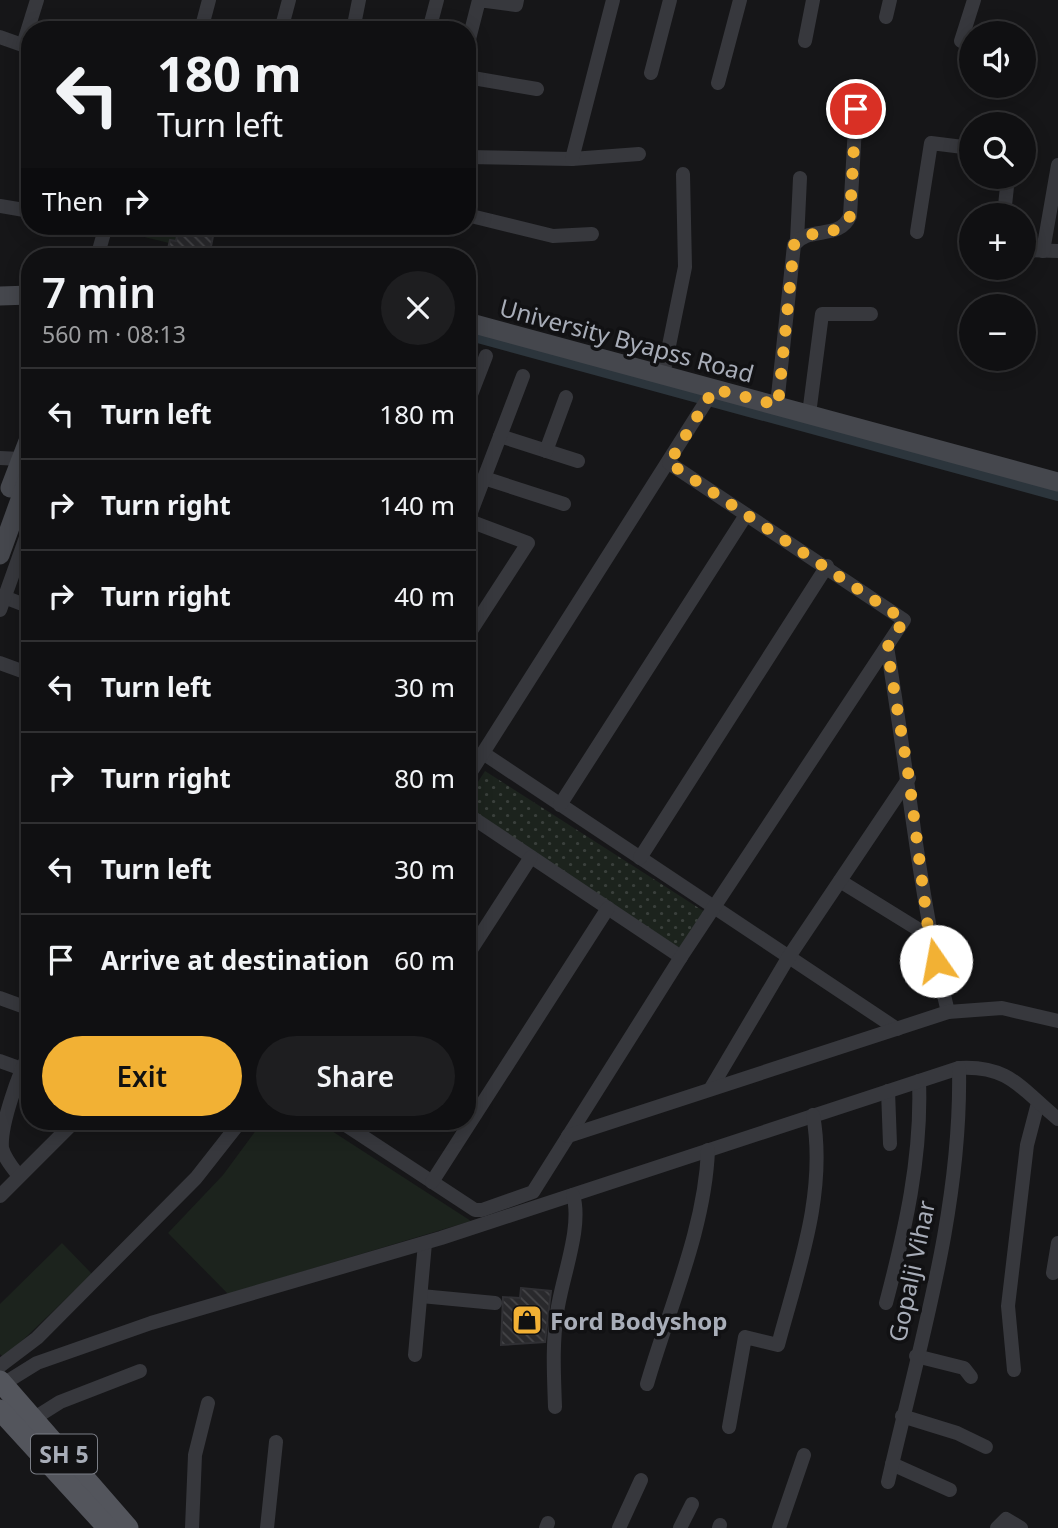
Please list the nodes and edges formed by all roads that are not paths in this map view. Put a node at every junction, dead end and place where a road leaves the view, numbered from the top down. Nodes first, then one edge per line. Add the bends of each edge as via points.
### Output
1 (37, 0) edge
2 (209, 0) edge
3 (289, 0) edge
4 (359, 0) edge
5 (437, 0) edge
6 (517, 0) edge
7 (613, 0) edge
8 (670, 0) edge
9 (740, 0) edge
10 (813, 0) edge
11 (890, 0) edge
12 (974, 0) edge
13 (886, 17) dead end
14 (32, 21) edge
15 (203, 21) edge
16 (283, 21) edge
17 (355, 21) edge
18 (431, 21) edge
19 (474, 21) edge
20 (967, 21) edge
21 (0, 37) edge
22 (805, 41) dead end
23 (21, 44) edge
24 (651, 73) dead end
25 (476, 79) edge
26 (718, 83) dead end
27 (537, 89) dead end
28 (856, 109) dead end
29 (959, 146) edge
30 (639, 154) dead end
31 (476, 157) edge
32 (572, 159) junction
33 (1058, 164) edge
34 (683, 174) dead end
35 (800, 178) dead end
36 (0, 206) edge
37 (21, 210) edge
38 (476, 217) edge
39 (917, 232) dead end
40 (592, 234) dead end
41 (797, 241) junction
42 (1051, 251) edge
43 (21, 295) edge
44 (0, 296) edge
45 (871, 314) dead end
46 (476, 324) edge
47 (486, 356) dead end
48 (663, 375) junction
49 (523, 376) dead end
50 (476, 382) edge
51 (712, 394) junction
52 (566, 397) dead end
53 (778, 405) junction
54 (809, 414) junction
55 (500, 436) junction
56 (546, 451) junction
57 (0, 458) edge
58 (578, 461) dead end
59 (669, 463) junction
60 (21, 464) edge
61 (21, 473) edge
62 (484, 478) junction
63 (21, 479) edge
64 (1058, 482) edge
65 (476, 499) edge
66 (564, 504) dead end
67 (0, 515) edge
68 (746, 515) junction
69 (476, 523) edge
70 (21, 551) edge
71 (0, 555) edge
72 (827, 566) junction
73 (2, 604) edge
74 (21, 606) edge
75 (476, 623) edge
76 (887, 648) junction
77 (0, 663) edge
78 (21, 671) edge
79 (484, 752) junction
80 (476, 764) edge
81 (909, 778) junction
82 (560, 805) junction
83 (476, 820) edge
84 (531, 857) junction
85 (640, 858) junction
86 (840, 881) junction
87 (608, 908) junction
88 (714, 908) junction
89 (929, 936) junction
90 (476, 942) edge
91 (681, 957) junction
92 (788, 958) junction
93 (0, 998) edge
94 (21, 1006) edge
95 (948, 1012) junction
96 (1058, 1021) edge
97 (897, 1029) junction
98 (0, 1061) edge
99 (959, 1068) junction
100 (21, 1069) edge
101 (21, 1071) edge
102 (919, 1081) junction
103 (711, 1088) junction
104 (888, 1091) junction
105 (5, 1102) edge
106 (1038, 1103) junction
107 (476, 1114) edge
108 (813, 1115) junction
109 (1058, 1119) edge
110 (66, 1130) edge
111 (234, 1130) edge
112 (358, 1130) edge
113 (465, 1130) edge
114 (568, 1136) junction
115 (1, 1144) edge
116 (890, 1144) dead end
117 (708, 1150) junction
118 (19, 1176) junction
119 (432, 1182) junction
120 (573, 1195) junction
121 (0, 1196) edge
122 (425, 1243) junction
123 (1058, 1243) edge
124 (1053, 1272) dead end
125 (421, 1296) junction
126 (495, 1303) dead end
127 (886, 1303) dead end
128 (415, 1355) dead end
129 (916, 1356) junction
130 (1014, 1370) dead end
131 (140, 1371) dead end
132 (971, 1377) dead end
133 (1, 1379) edge
134 (648, 1384) dead end
135 (208, 1403) dead end
136 (555, 1407) dead end
137 (0, 1410) edge
138 (902, 1416) junction
139 (33, 1419) junction
140 (729, 1427) dead end
141 (276, 1442) dead end
142 (986, 1447) dead end
143 (804, 1455) dead end
144 (892, 1464) junction
145 (642, 1480) dead end
146 (888, 1482) dead end
147 (950, 1490) dead end
148 (692, 1504) dead end
149 (108, 1528) edge
150 (128, 1528) edge
151 (192, 1528) edge
152 (267, 1528) edge
153 (619, 1528) edge
154 (680, 1528) edge
155 (779, 1528) edge
156 (998, 1528) edge
157 (1021, 1528) edge

1 - 14 street
2 - 15 street
3 - 16 street
4 - 17 street
5 - 18 street
6 - 19 street via 516,5 479,0
7 - 32 street
8 - 24 street
9 - 26 street
10 - 22 street
11 - 13 street
12 - 20 street
21 - 23 street
25 - 27 street
28 - 41 street via 847,224 841,230 802,236
29 - 39 street via 931,143
30 - 32 street
31 - 32 street
33 - 42 street
34 - 48 street via 685,267
35 - 41 street
36 - 37 street
38 - 40 street via 553,236
41 - 53 street
43 - 44 main road
45 - 54 street via 822,314
46 - 48 main road, University Byapss Road
47 - 50 street
48 - 51 main road, University Byapss Road
49 - 55 street
51 - 53 main road, University Byapss Road
51 - 59 street
52 - 56 street
53 - 54 main road, University Byapss Road
54 - 64 main road, University Byapss Road
55 - 56 street
55 - 62 street
56 - 58 street
57 - 60 street
59 - 68 street
59 - 79 street
61 - 67 main road
62 - 65 street
62 - 66 street
63 - 71 main road
68 - 72 street
68 - 82 street
69 - 75 street via 528,543
70 - 73 street
72 - 76 street via 904,620
72 - 85 street
73 - 74 street
76 - 81 street
76 - 88 street
77 - 78 street
79 - 80 street
79 - 82 street
81 - 86 street
81 - 89 street
82 - 85 street
83 - 84 street
84 - 87 street
84 - 90 street
85 - 88 street
86 - 89 street
86 - 92 street
87 - 91 street
87 - 107 street
88 - 91 street
88 - 92 street
89 - 95 street
91 - 114 street
92 - 97 street
92 - 103 street
93 - 94 street
95 - 96 street via 1002,1008
95 - 97 street
97 - 103 street
98 - 100 street
99 - 102 street
99 - 106 street via 999,1071
99 - 129 street, Gopalji Vihar via 956,1159 931,1307
101 - 105 street
102 - 104 street
102 - 127 street via 921,1119 906,1229
103 - 114 street
104 - 108 street
104 - 116 street
105 - 115 street
106 - 109 street
106 - 130 street via 1027,1145 1008,1306
108 - 117 street
108 - 140 street via 819,1167 789,1307 778,1345 745,1337
110 - 118 street
111 - 133 street via 196,1178
112 - 119 street
113 - 119 street
114 - 119 street via 533,1192 482,1210
115 - 118 street
117 - 120 street
117 - 134 street via 697,1227
118 - 121 street
120 - 122 street
120 - 136 street via 575,1220 552,1352
122 - 125 street
122 - 133 street via 151,1323
123 - 124 street
125 - 126 street
125 - 128 street
129 - 132 street via 964,1368
129 - 138 street, Gopalji Vihar
131 - 139 street via 60,1402
133 - 139 main road, SH 5
135 - 151 street via 195,1455
137 - 149 main road
138 - 142 street
138 - 144 street, Gopalji Vihar
139 - 150 main road, SH 5
141 - 152 street
143 - 155 street
144 - 146 street, Gopalji Vihar
144 - 147 street
145 - 153 street
148 - 154 street
156 - 157 street via 1006,1519

